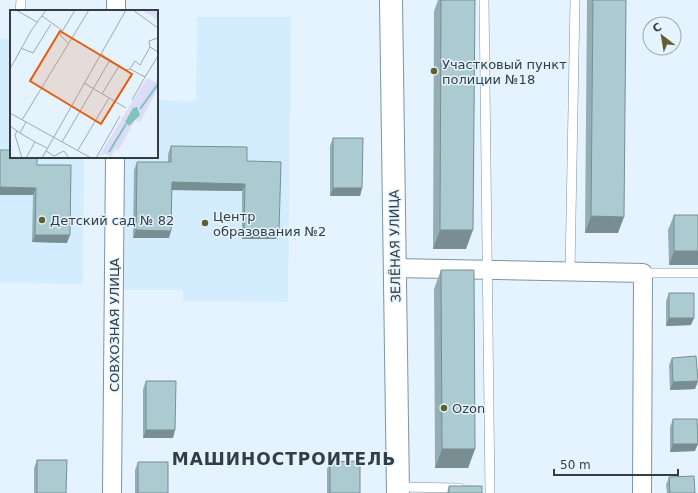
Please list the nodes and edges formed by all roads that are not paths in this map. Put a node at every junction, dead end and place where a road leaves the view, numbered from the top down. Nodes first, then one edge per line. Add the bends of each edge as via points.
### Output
1 (21, 0) edge
2 (391, 0) edge
3 (484, 0) edge
4 (575, 0) edge
5 (20, 10) edge
6 (115, 158) edge
7 (395, 268) junction
8 (488, 270) junction
9 (570, 271) junction
10 (643, 273) junction
11 (698, 273) edge
12 (467, 488) edge
13 (398, 490) edge
14 (487, 490) edge
15 (112, 493) edge
16 (642, 493) edge

1 - 5 lane
2 - 7 street, ЗЕЛЁНАЯ УЛИЦА
3 - 8 lane
4 - 9 lane
6 - 15 street, СОВХОЗНАЯ УЛИЦА
7 - 8 street
7 - 13 street, ЗЕЛЁНАЯ УЛИЦА
8 - 9 street
8 - 14 lane
9 - 10 street
10 - 11 lane
10 - 16 street
12 - 13 lane

